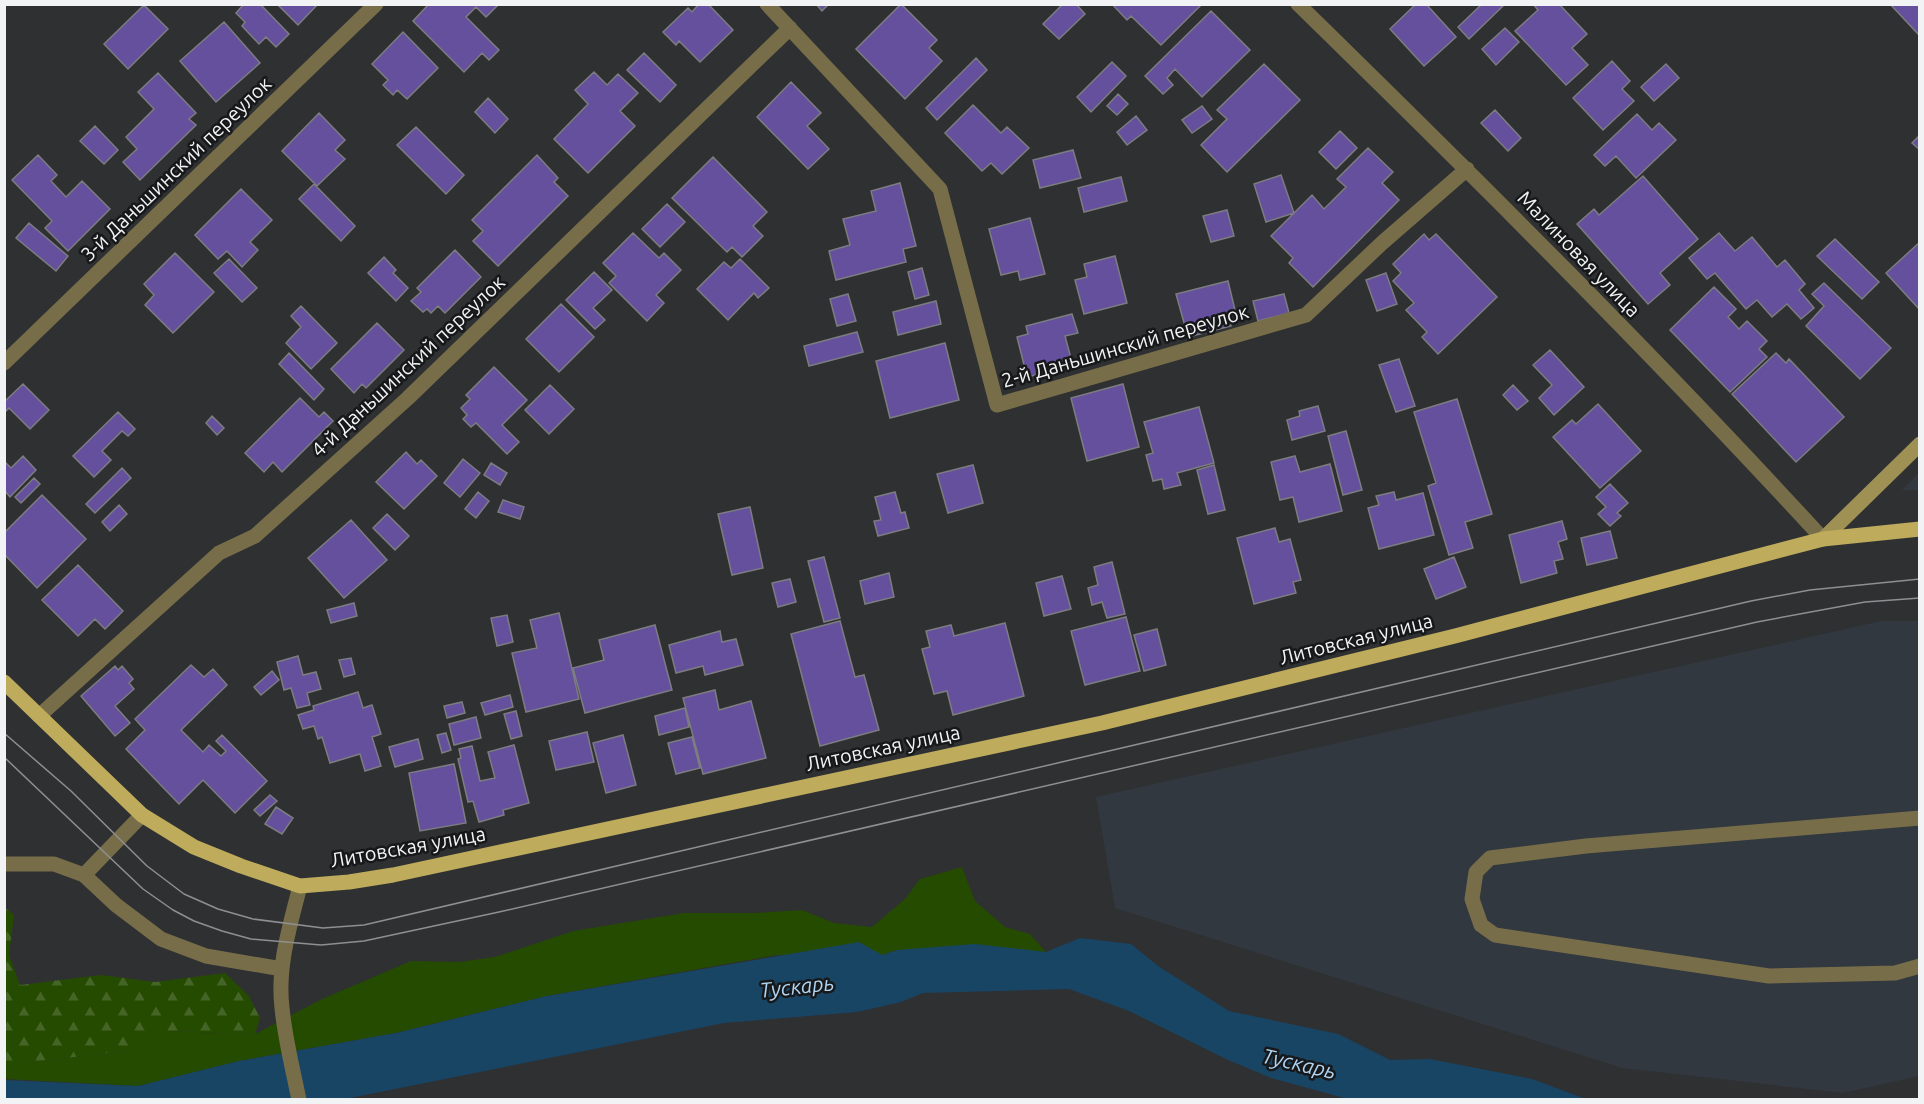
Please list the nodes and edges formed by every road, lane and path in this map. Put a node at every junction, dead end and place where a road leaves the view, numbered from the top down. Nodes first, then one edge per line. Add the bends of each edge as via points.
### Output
1 (376, 4) edge
2 (767, 4) edge
3 (1298, 4) edge
4 (790, 28) junction
5 (1467, 169) junction
6 (4, 363) edge
7 (1916, 450) edge
8 (1920, 529) edge
9 (1823, 539) junction
10 (4, 682) edge
11 (39, 716) junction
12 (142, 815) junction
13 (1920, 818) edge
14 (4, 864) edge
15 (84, 875) junction
16 (300, 886) junction
17 (1920, 966) edge
18 (282, 969) junction
19 (299, 1100) edge

1 - 6 street, 3-й Даньшинский переулок
2 - 4 street, 2-й Даньшинский переулок
3 - 5 street, Малиновая улица
4 - 5 street, 2-й Даньшинский переулок via 940,189 997,405 1306,315
4 - 11 street, 4-й Даньшинский переулок via 408,398 255,536 219,553
5 - 9 street, Малиновая улица via 1731,438
7 - 9 street
8 - 9 main road, Литовская улица
9 - 16 main road, Литовская улица via 1102,723 405,872
10 - 11 main road, Литовская улица
11 - 12 main road, Литовская улица
12 - 15 street
12 - 16 main road, Литовская улица via 194,847
13 - 17 street via 1586,846 1490,858 1476,872 1472,899 1481,925 1495,935 1655,959 1769,976 1895,973
14 - 15 street via 54,864
15 - 18 street via 161,939 206,956
16 - 18 street
18 - 19 street via 281,1008

